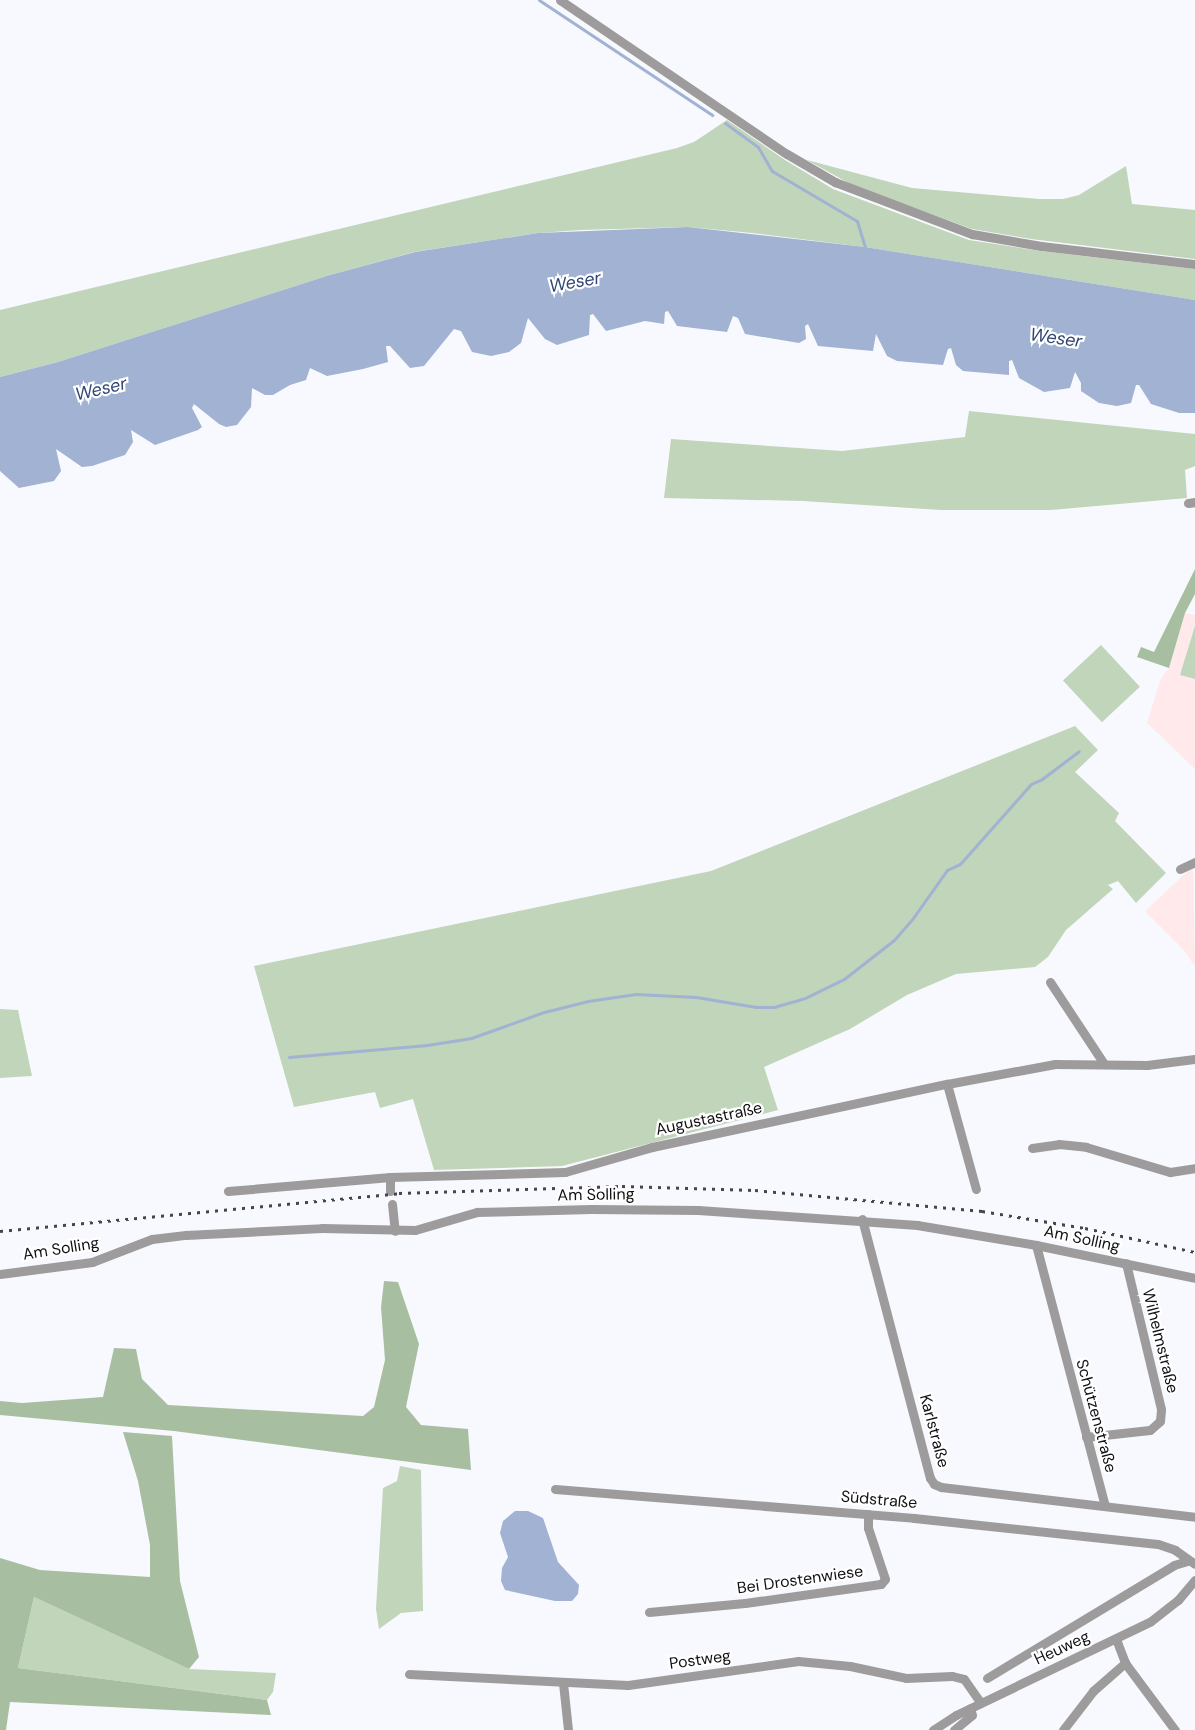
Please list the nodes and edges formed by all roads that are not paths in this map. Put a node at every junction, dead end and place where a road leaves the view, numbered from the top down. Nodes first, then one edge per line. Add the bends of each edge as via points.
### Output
1 (560, 0) edge
2 (1195, 264) edge
3 (1195, 862) edge
4 (1180, 869) dead end
5 (1050, 982) dead end
6 (1195, 1059) edge
7 (1104, 1065) junction
8 (947, 1084) junction
9 (1032, 1148) dead end
10 (1195, 1168) edge
11 (390, 1177) junction
12 (976, 1189) dead end
13 (228, 1191) dead end
14 (390, 1191) dead end
15 (392, 1204) dead end
16 (862, 1219) junction
17 (394, 1231) junction
18 (1036, 1245) junction
19 (1126, 1263) junction
20 (0, 1274) edge
21 (1195, 1278) edge
22 (1086, 1437) junction
23 (555, 1489) dead end
24 (1105, 1506) junction
25 (868, 1514) junction
26 (1195, 1517) edge
27 (1191, 1563) edge
28 (1195, 1580) edge
29 (649, 1612) dead end
30 (1116, 1639) junction
31 (1125, 1663) junction
32 (409, 1674) dead end
33 (987, 1678) dead end
34 (563, 1683) junction
35 (981, 1703) junction
36 (970, 1708) junction
37 (568, 1730) edge
38 (933, 1730) edge
39 (954, 1730) edge
40 (1063, 1730) edge
41 (1175, 1730) edge

1 - 2 street via 787,154 835,182 972,234
3 - 4 street
5 - 7 street
6 - 7 street, Augustastraße
7 - 8 street, Augustastraße via 1055,1064
8 - 11 street, Augustastraße via 652,1147 565,1172
8 - 12 street
9 - 10 street via 1059,1144 1086,1147 1170,1172
11 - 13 street, Augustastraße
11 - 14 street
15 - 17 street
16 - 17 street, Am Solling via 591,1209 477,1212 415,1230
16 - 18 street, Am Solling
16 - 24 street, Karlstraße via 934,1484
17 - 20 street, Am Solling via 322,1228 186,1235 152,1239 92,1262
18 - 19 street, Am Solling
18 - 22 street, Schützenstraße
19 - 21 street, Am Solling
19 - 22 street, Wilhelmstraße via 1161,1408 1160,1421 1150,1430
22 - 24 street, Schützenstraße
23 - 25 street, Südstraße
24 - 26 street
25 - 27 street, Südstraße via 1158,1544 1175,1550
25 - 29 street, Bei Drostenwiese via 868,1528 885,1579 881,1584
27 - 33 street, Heuweg via 1174,1565
28 - 30 street, Heuweg via 1178,1600 1151,1621
30 - 31 street
30 - 35 street, Heuweg
31 - 40 street via 1093,1691
31 - 41 street
32 - 34 street, Postweg
34 - 35 street, Postweg via 627,1685 798,1660 906,1678 952,1676 964,1679
34 - 37 street
35 - 36 street, Heuweg
36 - 38 street, Heuweg
36 - 39 street via 972,1715

